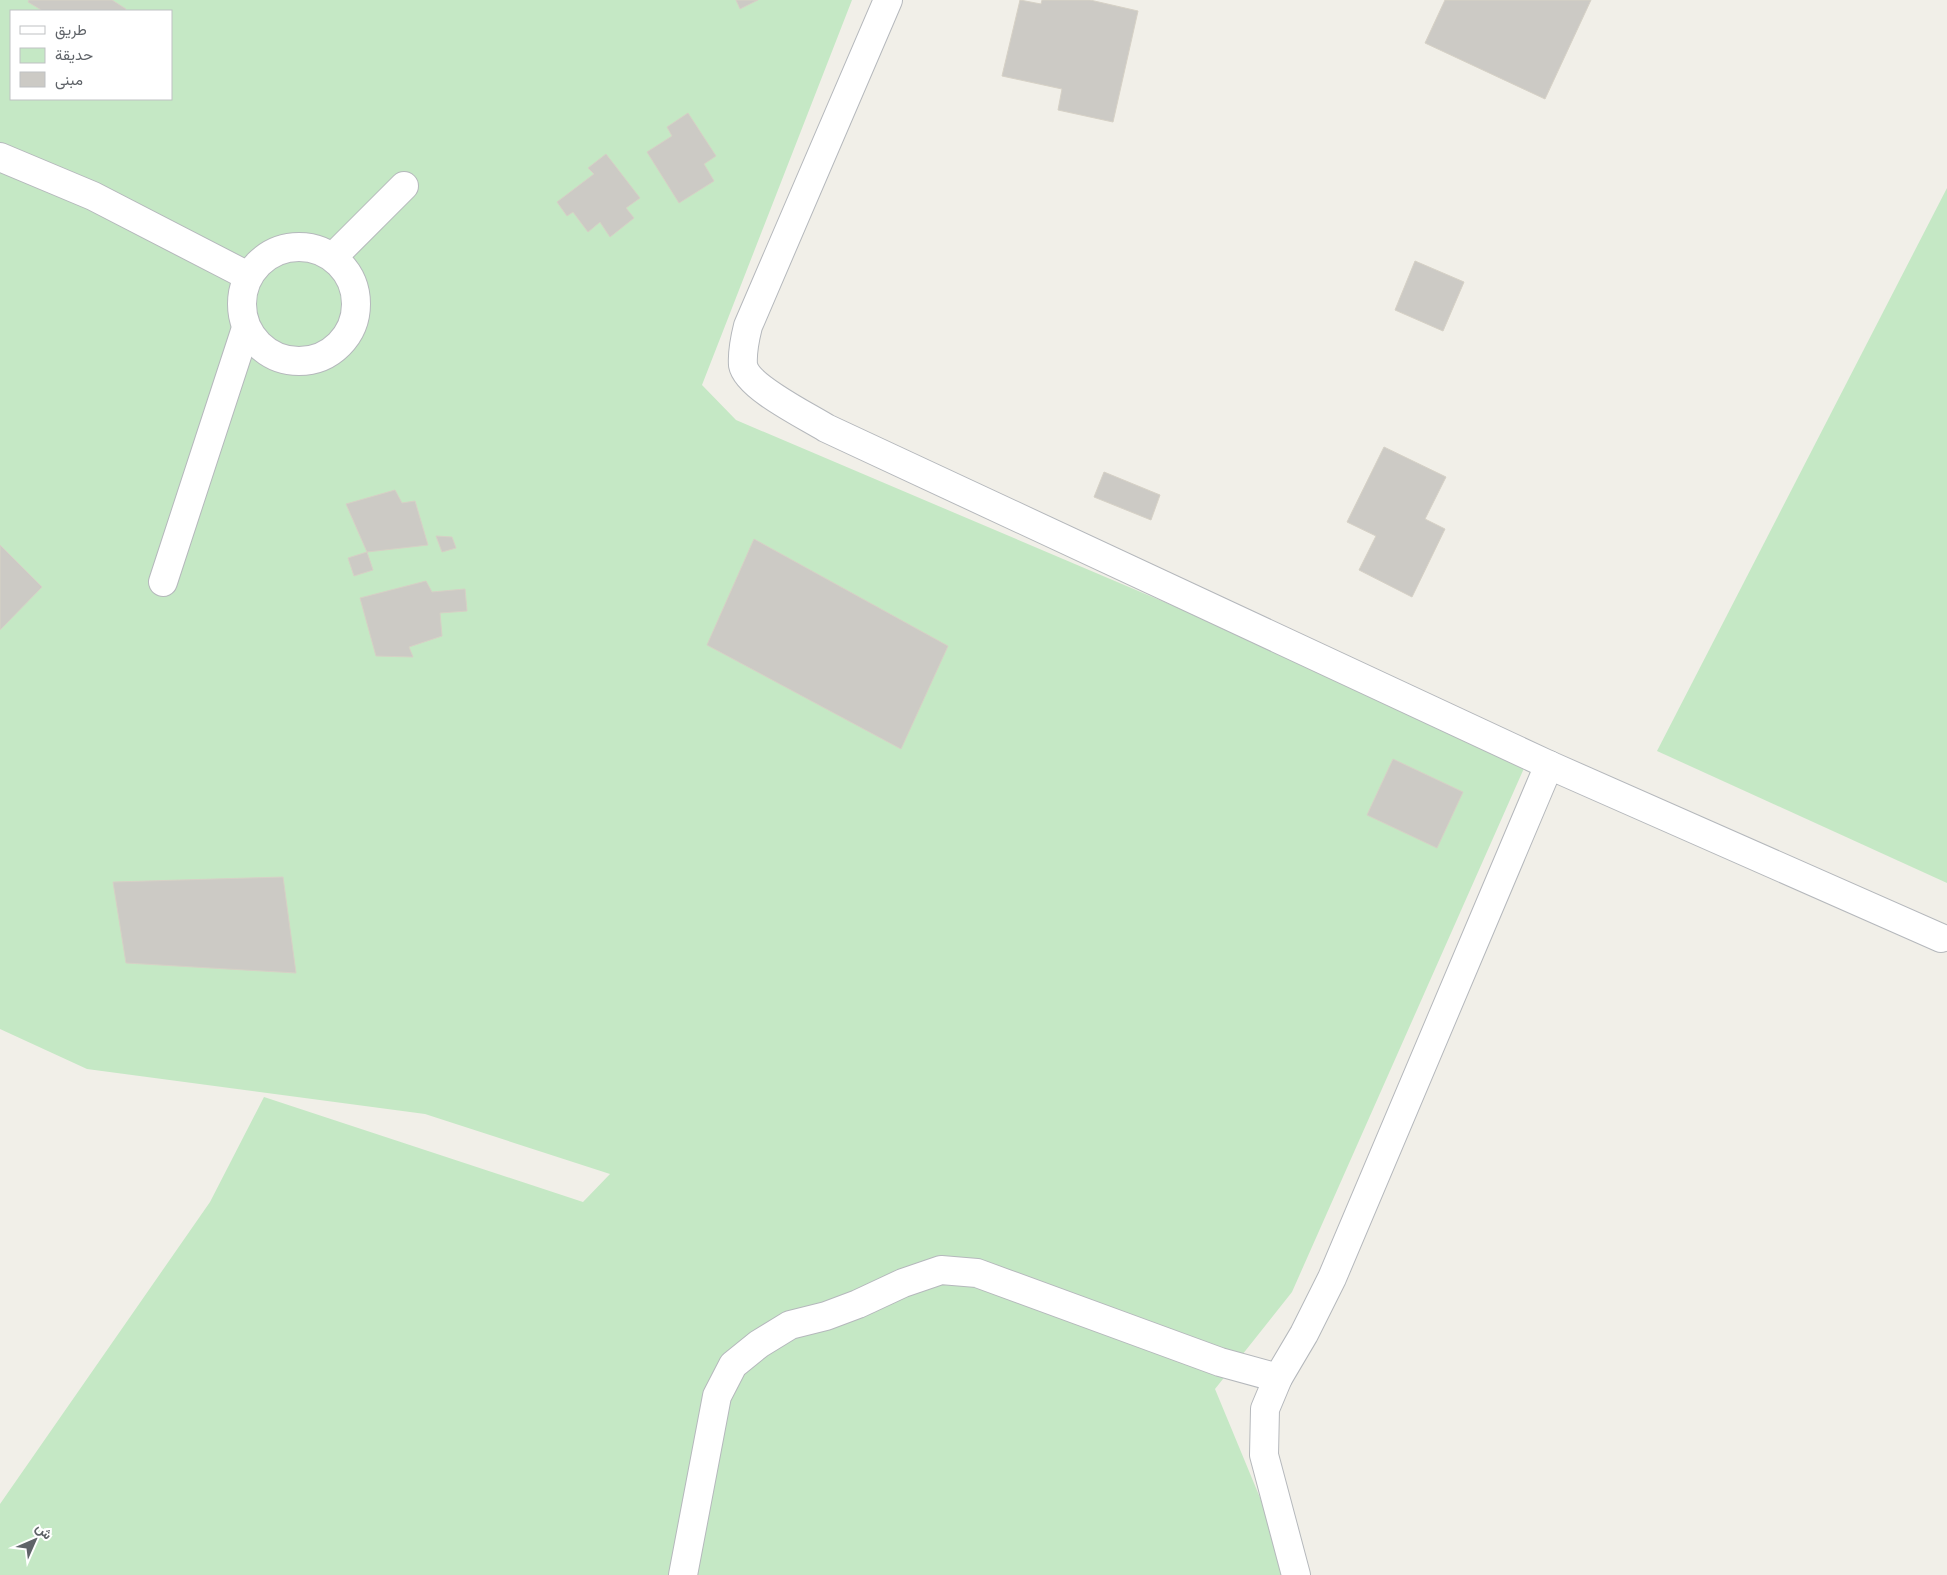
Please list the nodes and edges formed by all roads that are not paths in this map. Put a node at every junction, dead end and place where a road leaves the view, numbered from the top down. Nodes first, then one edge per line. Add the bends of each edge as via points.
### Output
1 (888, 0) edge
2 (0, 157) edge
3 (404, 186) dead end
4 (333, 257) junction
5 (248, 276) junction
6 (246, 328) junction
7 (163, 582) dead end
8 (1549, 766) junction
9 (1941, 938) dead end
10 (1278, 1378) junction
11 (683, 1575) edge
12 (1296, 1575) edge

1 - 8 street via 748,326 743,366 753,382 826,428
2 - 5 street via 93,196
3 - 4 street
4 - 5 street via 302,246 286,248 270,253
4 - 6 street via 350,277 358,302 352,329 336,350 312,361 286,361 262,349
5 - 6 street via 242,293
6 - 7 street
8 - 9 street
8 - 10 street via 1332,1278
10 - 11 street via 1220,1362 977,1273 941,1270 826,1316 790,1325 733,1365 717,1396
10 - 12 street via 1265,1409 1264,1455

